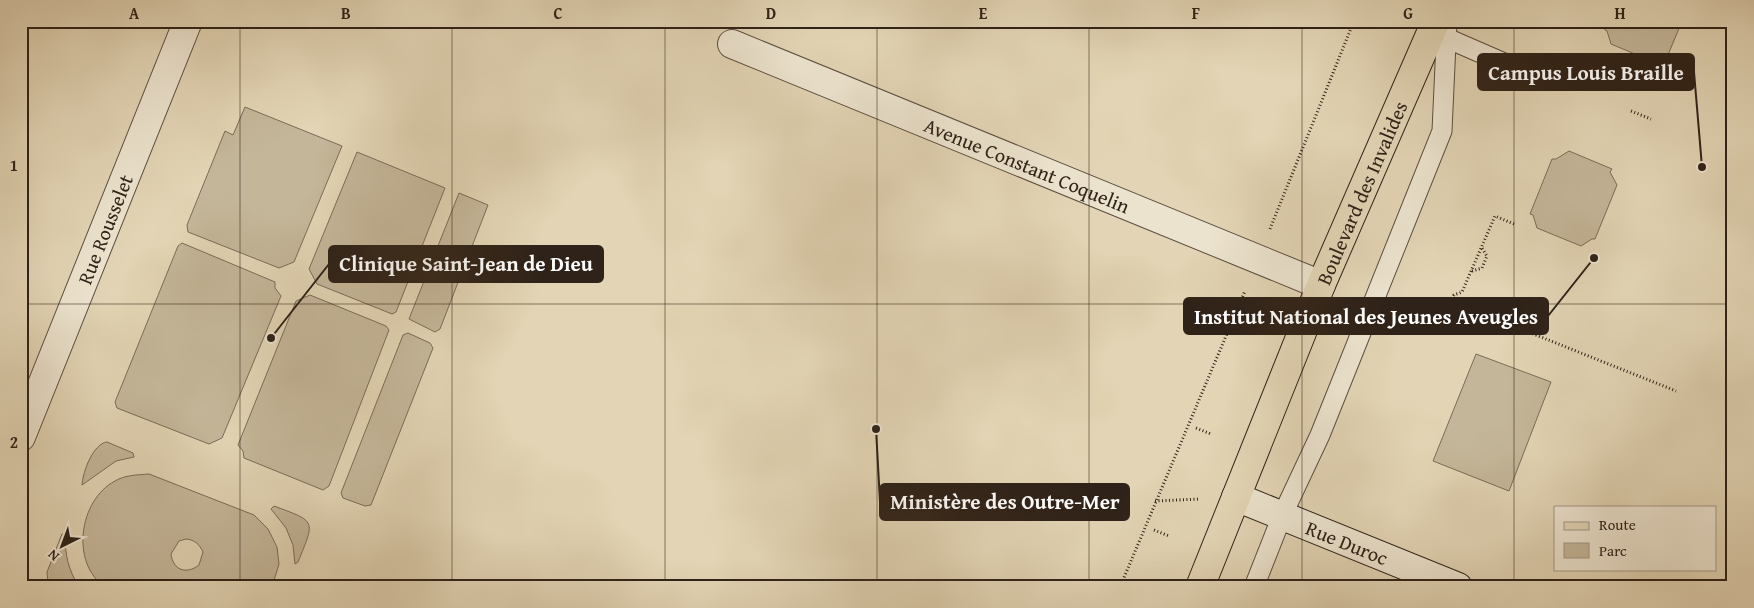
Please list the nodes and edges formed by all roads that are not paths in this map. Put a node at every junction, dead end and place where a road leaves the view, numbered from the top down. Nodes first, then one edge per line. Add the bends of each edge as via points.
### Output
1 (188, 21) edge
2 (1440, 28) edge
3 (732, 44) dead end
4 (1504, 64) dead end
5 (1321, 285) junction
6 (21, 437) edge
7 (1236, 497) junction
8 (1282, 516) junction
9 (1200, 587) edge
10 (1254, 587) edge
11 (1458, 587) edge

1 - 6 street, Rue Rousselet
2 - 4 lane
2 - 5 main road, Boulevard des Invalides
2 - 8 lane via 1442,131 1320,435
3 - 5 street, Avenue Constant Coquelin
5 - 7 main road, Boulevard des Invalides
7 - 8 street, Rue Duroc
7 - 9 main road, Boulevard des Invalides
8 - 10 lane
8 - 11 street, Rue Duroc

